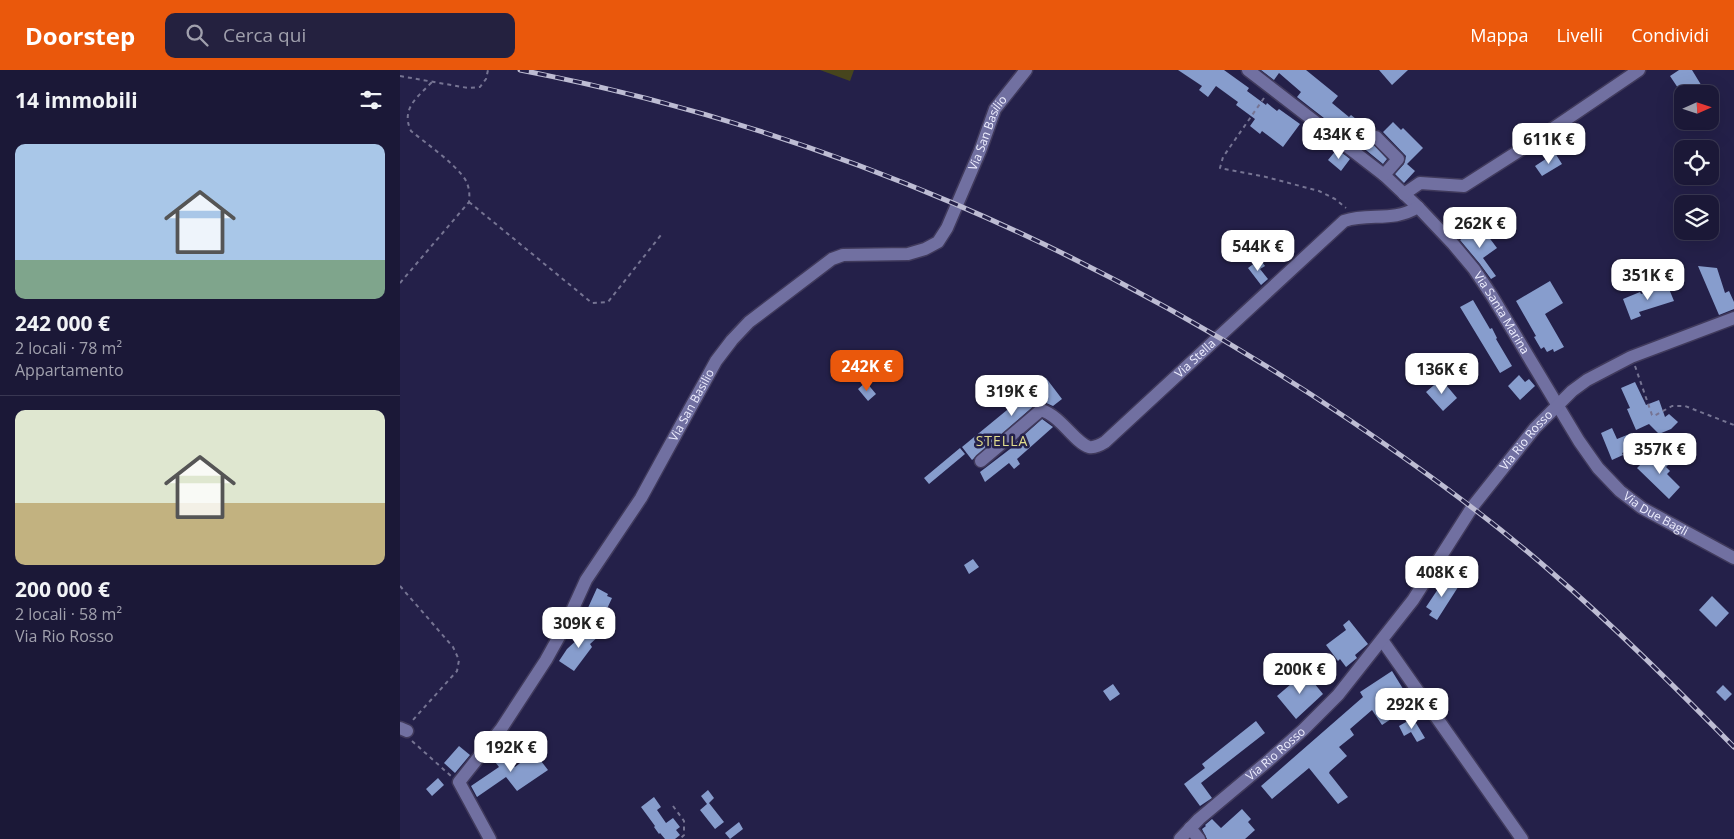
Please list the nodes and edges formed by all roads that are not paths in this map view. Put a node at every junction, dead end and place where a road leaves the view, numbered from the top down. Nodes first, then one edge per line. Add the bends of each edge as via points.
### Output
1 (1026, 70) edge
2 (1639, 70) edge
3 (1251, 71) edge
4 (1376, 138) dead end
5 (1384, 175) junction
6 (1404, 194) junction
7 (1418, 207) junction
8 (1734, 318) edge
9 (1557, 406) junction
10 (982, 461) dead end
11 (1734, 558) edge
12 (1382, 640) junction
13 (1190, 828) junction
14 (490, 839) edge
15 (1180, 839) edge
16 (1200, 839) edge
17 (1522, 839) edge

1 - 14 street, Via San Basilio via 995,110 947,228 938,242 908,254 855,254 832,259 749,322 716,361 641,498 586,580 546,660 501,729 459,782
2 - 6 street via 1464,186 1420,183
3 - 5 street, Via Santa Marina
4 - 5 street via 1398,159
5 - 6 street, Via Santa Marina
6 - 7 street, Via Santa Marina
7 - 9 street, Via Santa Marina via 1474,270
7 - 10 street, Via Stella via 1407,214 1355,217 1344,221 1105,442 1090,447 1051,413 1041,410
8 - 9 street, Via Rio Rosso via 1631,357 1587,380
9 - 11 street, Via Due Bagli via 1598,468 1620,492 1642,508
9 - 12 street, Via Rio Rosso via 1473,506 1413,600
12 - 13 street, Via Rio Rosso via 1338,695 1303,730
12 - 17 street
13 - 15 street, Via Rio Rosso
13 - 16 street

